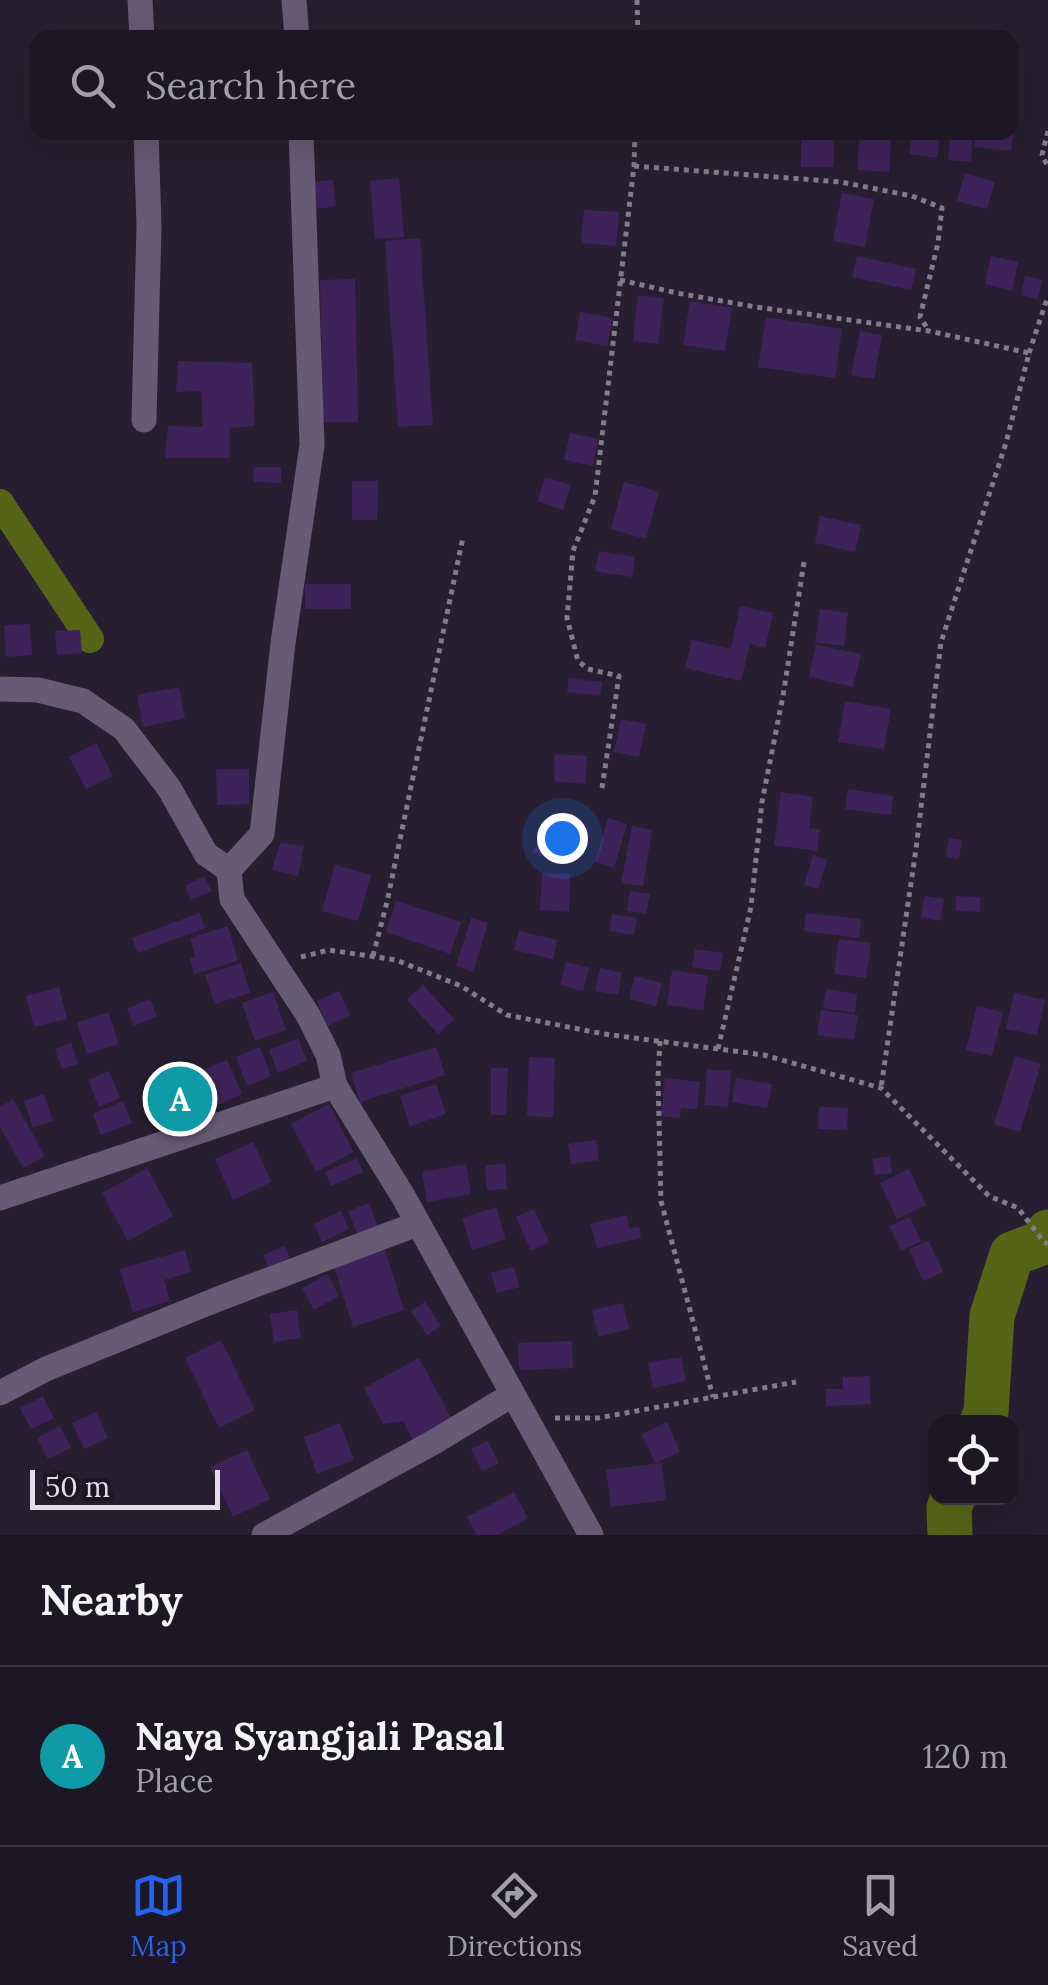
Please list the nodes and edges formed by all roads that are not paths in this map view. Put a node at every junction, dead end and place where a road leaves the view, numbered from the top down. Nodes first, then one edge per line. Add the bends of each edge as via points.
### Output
1 (140, 0) edge
2 (294, 0) edge
3 (142, 30) edge
4 (296, 30) edge
5 (146, 140) edge
6 (301, 140) edge
7 (144, 420) dead end
8 (0, 690) edge
9 (229, 870) junction
10 (335, 1086) junction
11 (0, 1198) edge
12 (418, 1224) junction
13 (0, 1393) edge
14 (512, 1395) junction
15 (264, 1535) edge
16 (591, 1535) edge

1 - 3 street
2 - 4 street
5 - 7 street
6 - 9 street via 312,446 262,834
8 - 9 street via 83,701 124,729 169,788 206,854
9 - 10 street via 232,899 308,1016
10 - 11 street
10 - 12 street
12 - 13 street via 218,1299
12 - 14 street
14 - 15 street
14 - 16 street

